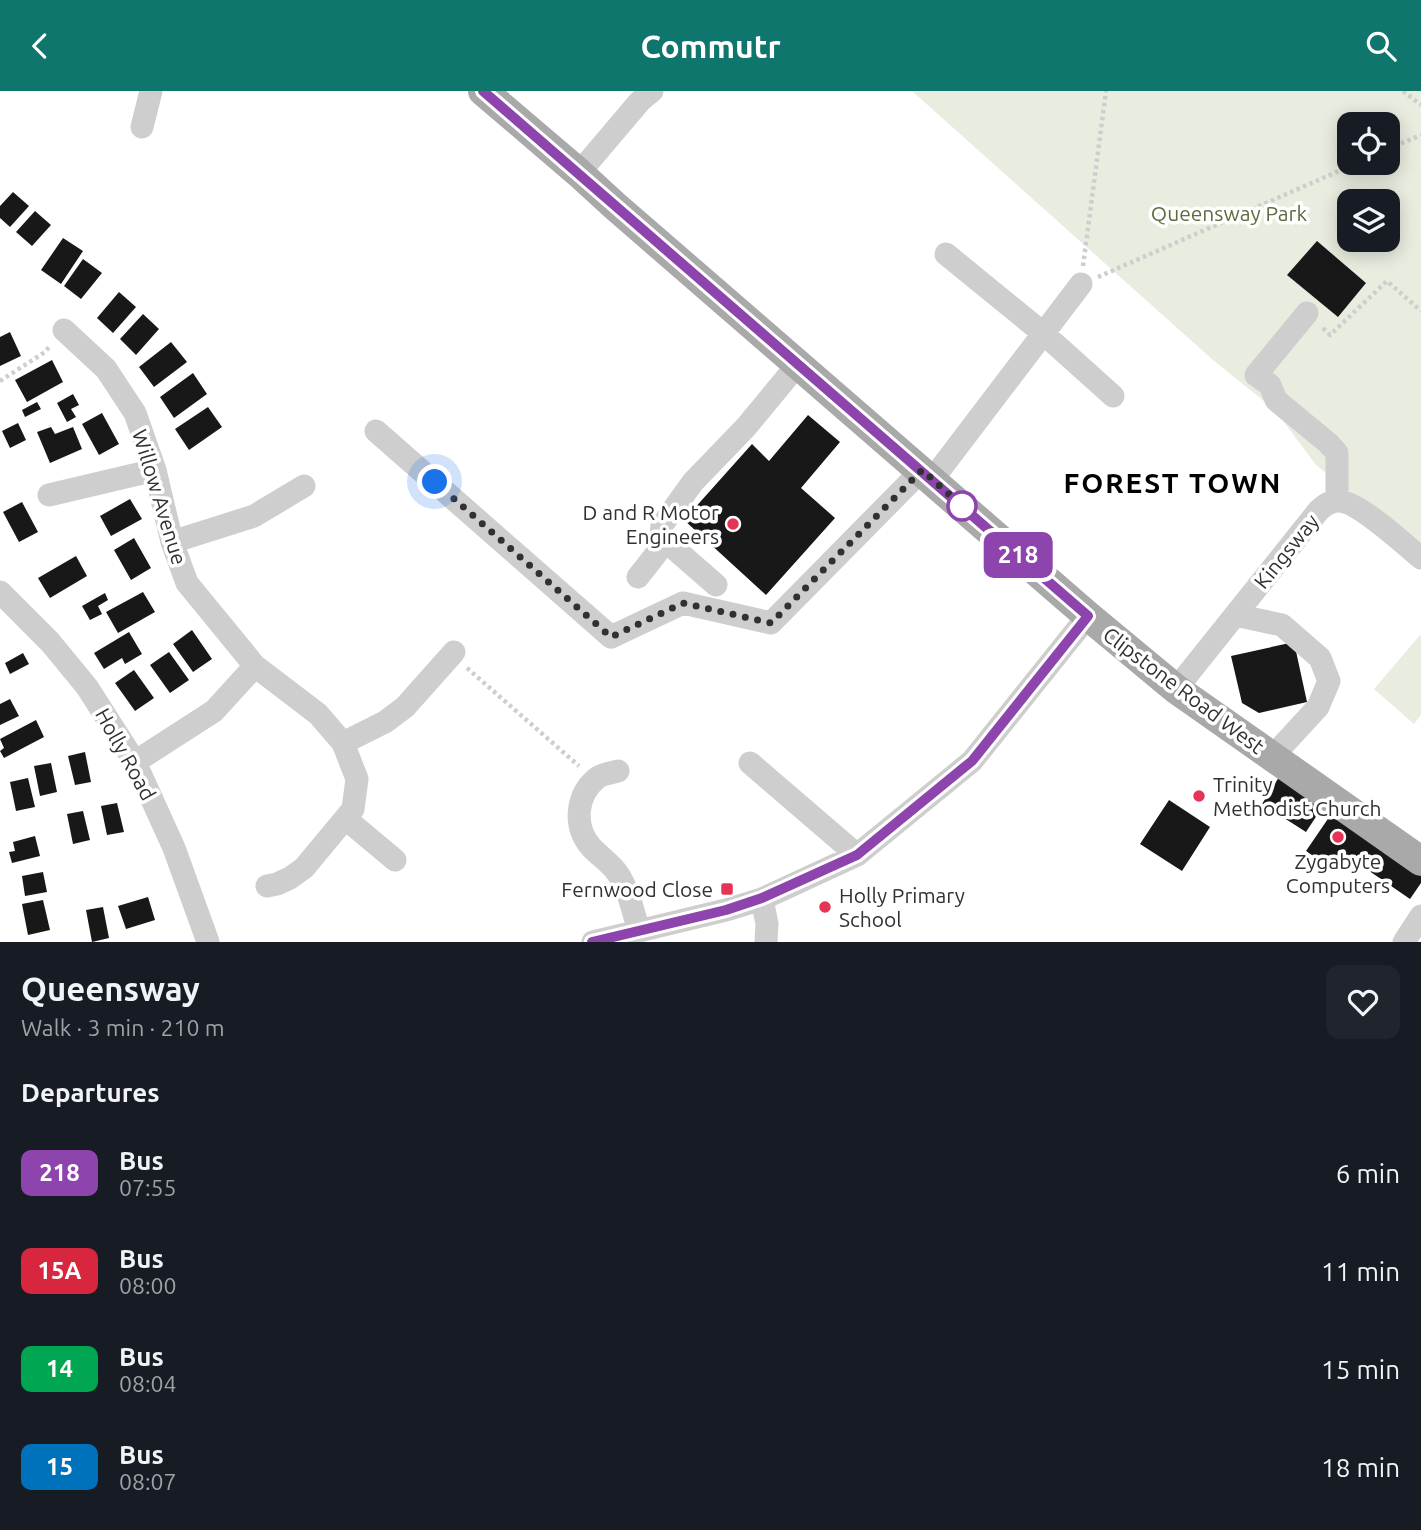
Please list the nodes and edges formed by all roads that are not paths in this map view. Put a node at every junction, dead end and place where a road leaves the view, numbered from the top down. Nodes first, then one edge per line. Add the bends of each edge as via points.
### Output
1 (151, 91) edge
2 (483, 91) edge
3 (652, 91) edge
4 (142, 127) dead end
5 (579, 173) junction
6 (947, 254) dead end
7 (1081, 284) road end
8 (1307, 313) road end
9 (64, 330) road end
10 (1044, 334) junction
11 (798, 364) junction
12 (1113, 396) dead end
13 (376, 431) dead end
14 (155, 470) junction
15 (927, 475) junction
16 (304, 486) dead end
17 (49, 495) dead end
18 (1337, 500) junction
19 (661, 537) junction
20 (172, 543) junction
21 (1421, 558) edge
22 (638, 577) dead end
23 (716, 585) dead end
24 (0, 592) edge
25 (1235, 615) junction
26 (1088, 616) junction
27 (452, 653) road end
28 (255, 666) junction
29 (1176, 689) junction
30 (343, 743) junction
31 (1272, 757) junction
32 (135, 762) junction
33 (750, 763) dead end
34 (618, 771) dead end
35 (346, 819) junction
36 (857, 855) junction
37 (395, 860) dead end
38 (1421, 861) edge
39 (267, 886) dead end
40 (762, 898) junction
41 (1421, 916) edge
42 (639, 931) junction
43 (202, 940) edge
44 (593, 942) edge
45 (766, 942) edge
46 (1404, 942) edge

1 - 4 street
2 - 5 main road, Clipstone Road West
3 - 5 street
5 - 11 main road, Clipstone Road West
6 - 10 street
7 - 10 street
8 - 18 street via 1256,375 1270,385 1276,400 1337,453
9 - 14 street, Willow Avenue via 106,369 135,413
10 - 12 street
10 - 15 street
11 - 15 main road, Clipstone Road West
11 - 19 street via 693,482 662,525
13 - 15 street via 611,637 683,603 771,623
14 - 17 street
14 - 20 street, Willow Avenue
15 - 26 main road, Clipstone Road West
16 - 20 street via 254,516
18 - 21 street, Kingsway via 1361,510
18 - 25 street, Kingsway via 1319,510
19 - 22 street via 660,549
19 - 23 street
20 - 28 street, Willow Avenue via 187,583
24 - 32 street, Holly Road via 87,687
25 - 29 street, Kingsway
25 - 31 street via 1282,625 1320,657 1329,681 1318,707
26 - 29 main road, Clipstone Road West
26 - 36 street via 972,761
27 - 30 street via 405,707
28 - 30 street, Willow Avenue via 318,714
28 - 32 street via 214,711
29 - 31 main road, Clipstone Road West
30 - 35 street, Willow Avenue via 358,779 353,809
31 - 38 main road, Clipstone Road West
32 - 43 street, Holly Road via 174,848
33 - 36 street
34 - 42 street via 599,776 583,794 580,827 589,845 617,871
35 - 37 street
35 - 39 street, Willow Avenue via 304,868
36 - 40 street
40 - 42 street
40 - 45 street
41 - 46 street
42 - 44 street

